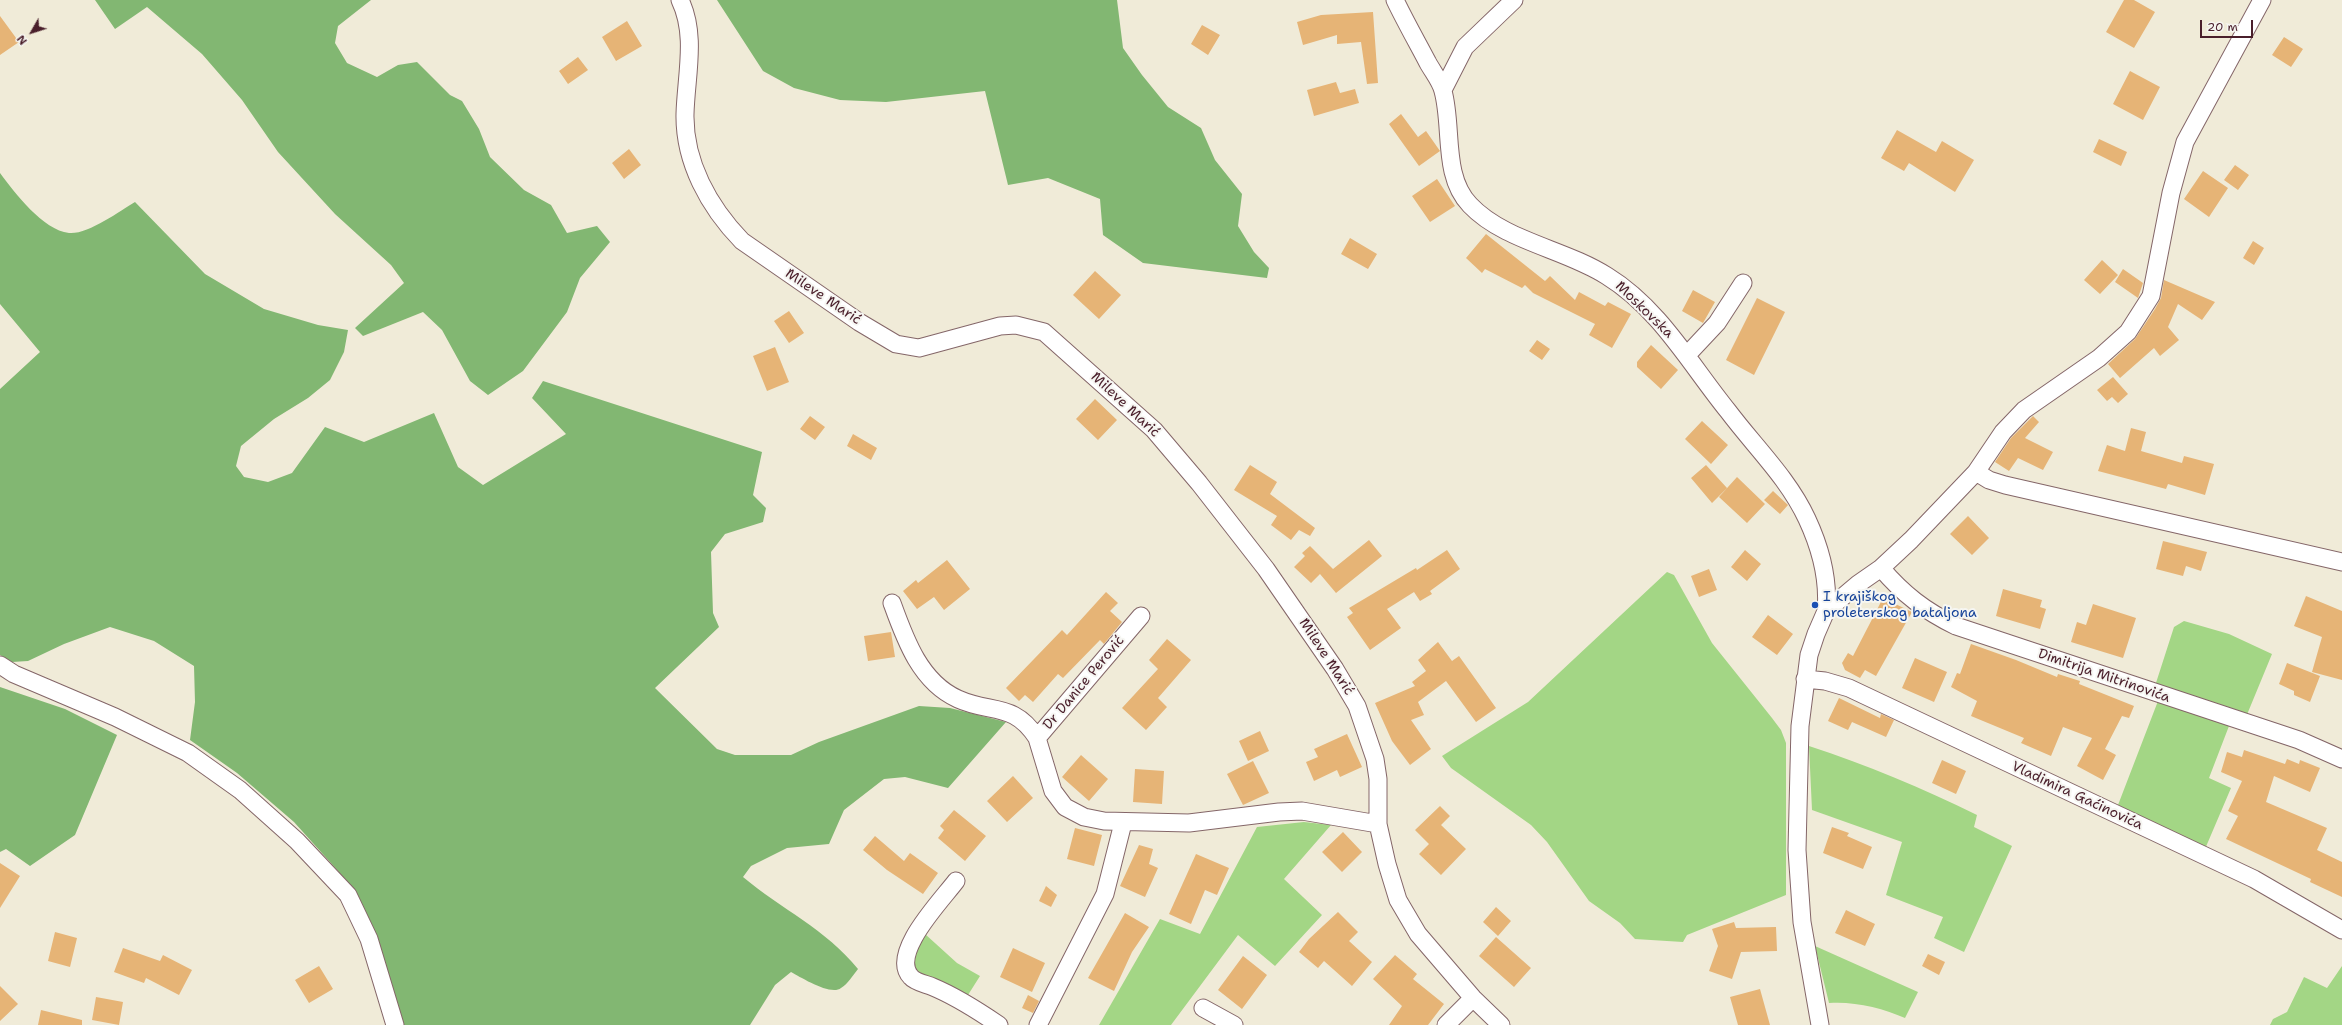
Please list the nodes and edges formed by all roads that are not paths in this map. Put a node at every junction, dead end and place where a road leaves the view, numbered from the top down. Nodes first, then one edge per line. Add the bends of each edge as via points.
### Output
1 (680, 0) edge
2 (1395, 0) edge
3 (1514, 0) edge
4 (2262, 0) edge
5 (1443, 90) junction
6 (1743, 283) dead end
7 (1688, 355) junction
8 (1976, 472) junction
9 (2342, 562) edge
10 (1881, 568) junction
11 (1826, 575) junction
12 (1858, 584) junction
13 (892, 603) dead end
14 (1826, 611) junction
15 (1141, 616) dead end
16 (0, 665) edge
17 (1805, 679) junction
18 (1037, 738) junction
19 (2342, 759) edge
20 (1123, 822) junction
21 (1378, 824) junction
22 (956, 881) dead end
23 (2342, 930) edge
24 (1473, 998) junction
25 (1203, 1008) dead end
26 (395, 1025) edge
27 (999, 1025) edge
28 (1038, 1025) edge
29 (1234, 1025) edge
30 (1446, 1025) edge
31 (1501, 1025) edge
32 (1820, 1025) edge

1 - 21 street, Mileve Marić via 687,14 690,66 685,115 687,139 702,186 726,225 742,241 859,322 896,344 919,348 1000,326 1016,325 1044,332 1080,362 1154,430 1199,483 1266,569 1328,657 1357,706 1370,742 1378,779
2 - 5 street, Moskovska
3 - 5 street via 1465,47
4 - 8 street via 2185,142 2171,193 2151,296 2128,332 2099,358 2024,410 2003,432
5 - 7 street, Moskovska via 1458,188 1471,206 1495,225 1583,262 1608,276 1649,312
6 - 7 street via 1717,323
7 - 11 street, Moskovska via 1722,404 1781,474 1796,497 1808,520
8 - 9 street via 2005,485
8 - 10 street
10 - 12 street
10 - 19 street, Dimitrija Mitrinovića via 1916,604 1956,626 2299,740
11 - 12 street via 1842,584
11 - 14 street, Moskovska
12 - 14 street
13 - 18 street via 907,646 936,684 957,698 1003,710 1022,720
14 - 17 street via 1809,655
15 - 18 street, Dr Danice Perović
16 - 26 street via 14,674 115,717 188,753 240,790 297,841 348,895 369,939
17 - 23 street, Vladimira Gaćinovića via 1825,681 1856,691 2254,879
17 - 32 street via 1800,726 1797,850 1802,922
18 - 20 street, Dr Danice Perović via 1048,780 1065,807 1084,817 1104,822
20 - 21 street, Dr Danice Perović via 1189,822 1302,811
20 - 28 street via 1105,894
21 - 24 street, Mileve Marić via 1398,900 1418,934
22 - 27 street via 908,944 904,961 906,970 912,978 959,998
24 - 30 street
24 - 31 street, Mileve Marić
25 - 29 street

